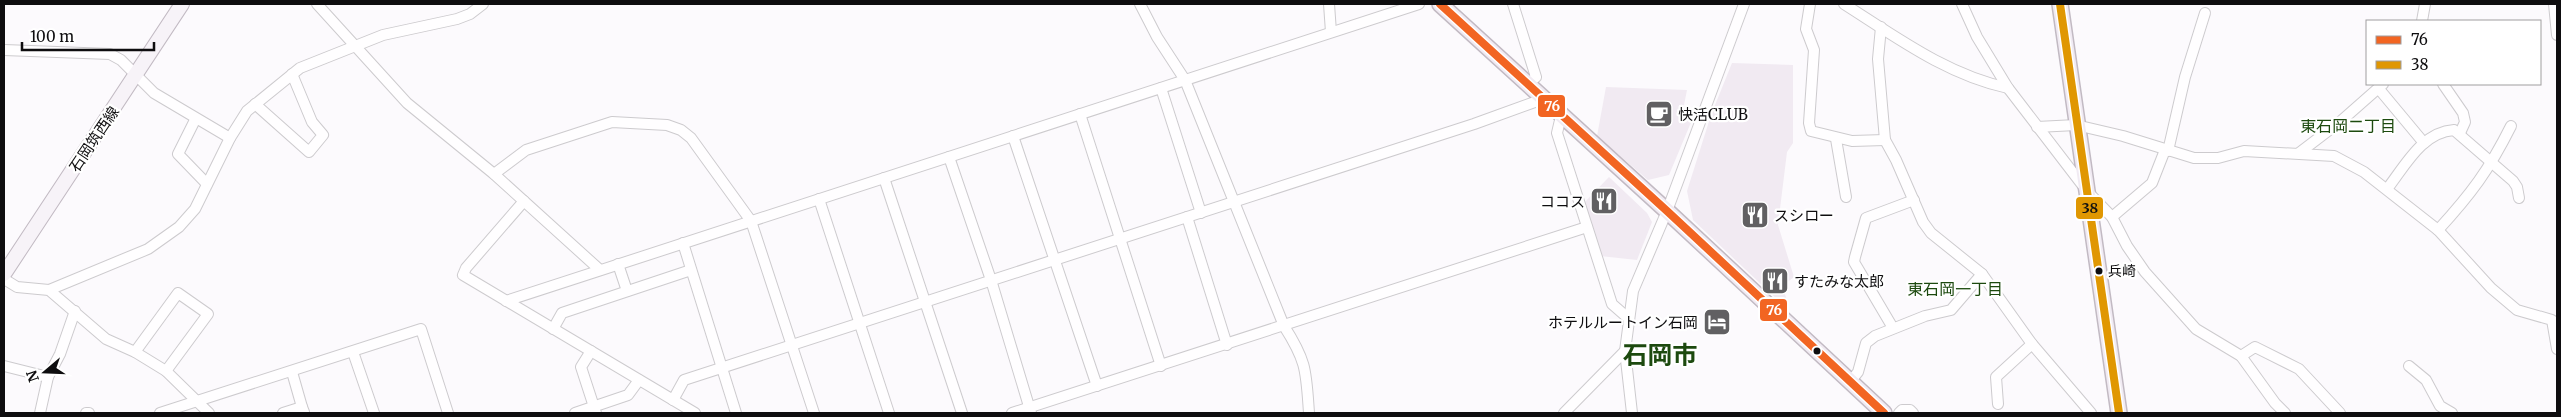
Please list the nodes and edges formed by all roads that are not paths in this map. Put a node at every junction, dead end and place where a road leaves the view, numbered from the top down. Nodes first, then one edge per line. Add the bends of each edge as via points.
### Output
1 (182, 4) edge
2 (317, 4) edge
3 (483, 4) edge
4 (1140, 4) edge
5 (1329, 4) edge
6 (1419, 4) edge
7 (1440, 4) edge
8 (1512, 4) edge
9 (1744, 4) edge
10 (1810, 4) edge
11 (1844, 4) edge
12 (1962, 4) edge
13 (2060, 4) edge
14 (2425, 4) edge
15 (2554, 4) edge
16 (2205, 13) dead end
17 (2422, 20) edge
18 (1881, 27) junction
19 (1330, 32) junction
20 (2557, 35) edge
21 (354, 47) junction
22 (4, 50) edge
23 (292, 74) junction
24 (136, 76) junction
25 (1185, 80) junction
26 (1527, 85) junction
27 (2444, 85) edge
28 (2381, 87) edge
29 (1161, 88) junction
30 (2008, 88) junction
31 (1543, 99) junction
32 (255, 104) junction
33 (1080, 114) junction
34 (1561, 116) junction
35 (195, 120) dead end
36 (2076, 125) junction
37 (2511, 126) dead end
38 (2037, 127) junction
39 (2460, 134) junction
40 (1013, 136) junction
41 (230, 138) junction
42 (1836, 139) junction
43 (1884, 140) junction
44 (2424, 143) junction
45 (2166, 150) junction
46 (2299, 153) junction
47 (949, 157) junction
48 (2493, 163) junction
49 (494, 174) junction
50 (884, 178) junction
51 (207, 184) junction
52 (2387, 189) junction
53 (2087, 191) junction
54 (1846, 197) dead end
55 (2518, 198) dead end
56 (819, 199) junction
57 (1914, 200) junction
58 (524, 201) junction
59 (1234, 203) junction
60 (1667, 211) junction
61 (1201, 213) junction
62 (1187, 217) junction
63 (2112, 217) junction
64 (751, 221) junction
65 (1587, 227) junction
66 (2438, 230) junction
67 (1122, 237) junction
68 (683, 243) junction
69 (1055, 258) junction
70 (618, 264) junction
71 (600, 270) junction
72 (692, 270) junction
73 (4, 274) edge
74 (1982, 274) junction
75 (4, 279) edge
76 (991, 280) junction
77 (49, 290) junction
78 (627, 291) junction
79 (506, 301) junction
80 (925, 302) junction
81 (75, 311) junction
82 (1628, 318) junction
83 (859, 322) junction
84 (1284, 326) junction
85 (1893, 328) junction
86 (553, 329) junction
87 (2032, 344) junction
88 (791, 345) junction
89 (1226, 345) junction
90 (2557, 349) edge
91 (591, 351) junction
92 (1625, 351) junction
93 (135, 352) junction
94 (353, 352) junction
95 (2241, 356) junction
96 (4, 366) edge
97 (1161, 366) junction
98 (2409, 366) dead end
99 (722, 367) junction
100 (166, 371) junction
101 (292, 372) junction
102 (48, 377) junction
103 (639, 380) junction
104 (1850, 382) junction
105 (1098, 386) junction
106 (198, 401) junction
107 (676, 401) junction
108 (1998, 404) dead end
109 (303, 410) edge
110 (595, 410) edge
111 (1030, 411) edge
112 (42, 413) edge
113 (160, 413) edge
114 (209, 413) edge
115 (283, 413) edge
116 (374, 413) edge
117 (448, 413) edge
118 (575, 413) edge
119 (673, 413) edge
120 (696, 413) edge
121 (736, 413) edge
122 (814, 413) edge
123 (889, 413) edge
124 (962, 413) edge
125 (1012, 413) edge
126 (1309, 413) edge
127 (1564, 413) edge
128 (1632, 413) edge
129 (1884, 413) edge
130 (1899, 413) edge
131 (1913, 413) edge
132 (2091, 413) edge
133 (2119, 413) edge
134 (2285, 413) edge
135 (2340, 413) edge
136 (2452, 413) edge

1 - 24 main road, 石岡筑西線
2 - 21 street
3 - 21 street via 457,19 383,35
4 - 25 street
5 - 19 street
6 - 19 street
7 - 26 highway
8 - 26 street via 1536,77
9 - 60 street
10 - 42 street via 1806,29 1814,50 1809,123 1811,131
11 - 18 street
12 - 30 street via 1977,37
13 - 36 highway
14 - 17 street
15 - 20 street
16 - 45 street
18 - 30 street via 1903,43 1960,73
18 - 43 street via 1878,58
19 - 25 street
21 - 23 street
21 - 49 street via 407,103
22 - 24 street via 110,54 121,60
23 - 32 street
23 - 32 street via 312,122 323,135 309,152
24 - 41 street via 154,93
24 - 73 main road, 石岡筑西線
25 - 29 street
25 - 59 street
26 - 31 highway
27 - 39 street via 2462,113 2465,122
28 - 44 street
28 - 46 street
29 - 33 street
29 - 61 street
30 - 38 street
31 - 34 highway
31 - 59 street
32 - 41 street
33 - 40 street
33 - 67 street
34 - 60 highway
34 - 65 street via 1557,133
35 - 51 street via 178,154
36 - 38 street
36 - 45 street
36 - 53 highway
37 - 48 street
38 - 53 street
39 - 44 street via 2454,130 2444,131
39 - 48 street
40 - 47 street
40 - 69 street
41 - 51 street
42 - 43 street
42 - 54 street
43 - 57 street
44 - 52 street
45 - 46 street via 2194,158 2218,158 2244,152
45 - 63 street via 2152,184
46 - 52 street via 2334,156
47 - 50 street
47 - 76 street
48 - 55 street via 2513,181
48 - 66 street via 2472,193
49 - 58 street
49 - 64 street via 526,150 612,122 667,125 691,138
50 - 56 street
50 - 80 street
51 - 77 street via 195,209 159,242 134,256
52 - 66 street
53 - 63 street
53 - 133 highway
56 - 64 street
56 - 83 street
57 - 74 street via 1931,233
57 - 85 street via 1866,218 1854,262
58 - 71 street
58 - 79 street via 462,275
59 - 61 street
59 - 84 street
60 - 82 street via 1637,280
60 - 104 highway
61 - 62 street
62 - 67 street
62 - 89 street
63 - 95 street via 2145,272 2196,329
64 - 68 street
64 - 88 street
65 - 82 street via 1612,304
65 - 84 street
66 - 90 street via 2506,302 2528,315 2552,320
67 - 69 street
67 - 97 street
68 - 70 street
68 - 72 street
69 - 76 street
69 - 105 street
70 - 71 street
70 - 78 street
71 - 79 street
72 - 78 street
72 - 99 street
74 - 85 street via 1952,310
74 - 87 street
75 - 77 street via 17,287
76 - 80 street
76 - 111 street
77 - 81 street
78 - 86 street via 562,314
79 - 86 street
80 - 83 street
80 - 124 street
81 - 93 street via 106,339
81 - 102 street
82 - 92 street
83 - 88 street
83 - 123 street
84 - 89 street
84 - 126 street via 1300,350 1306,367
85 - 104 street via 1866,343 1858,372
86 - 91 street
87 - 108 street via 1996,377
87 - 132 street
88 - 99 street
88 - 122 street
89 - 97 street
91 - 103 street
91 - 110 street via 582,367
92 - 127 street
92 - 128 street
93 - 100 street
93 - 100 street via 178,293 208,314
94 - 101 street
94 - 116 street
94 - 117 street via 421,329
95 - 134 street via 2274,403
95 - 135 street via 2255,347 2299,369
96 - 102 street
97 - 105 street
98 - 136 street via 2426,380 2440,406
99 - 107 street via 684,380
99 - 121 street
100 - 106 street
101 - 106 street
101 - 109 street
102 - 112 street
103 - 107 street
103 - 110 street via 628,395
104 - 129 highway
105 - 111 street
106 - 113 street
106 - 114 street
107 - 119 street
107 - 120 street
109 - 115 street
110 - 118 street
111 - 125 street
130 - 131 street via 1910,410

